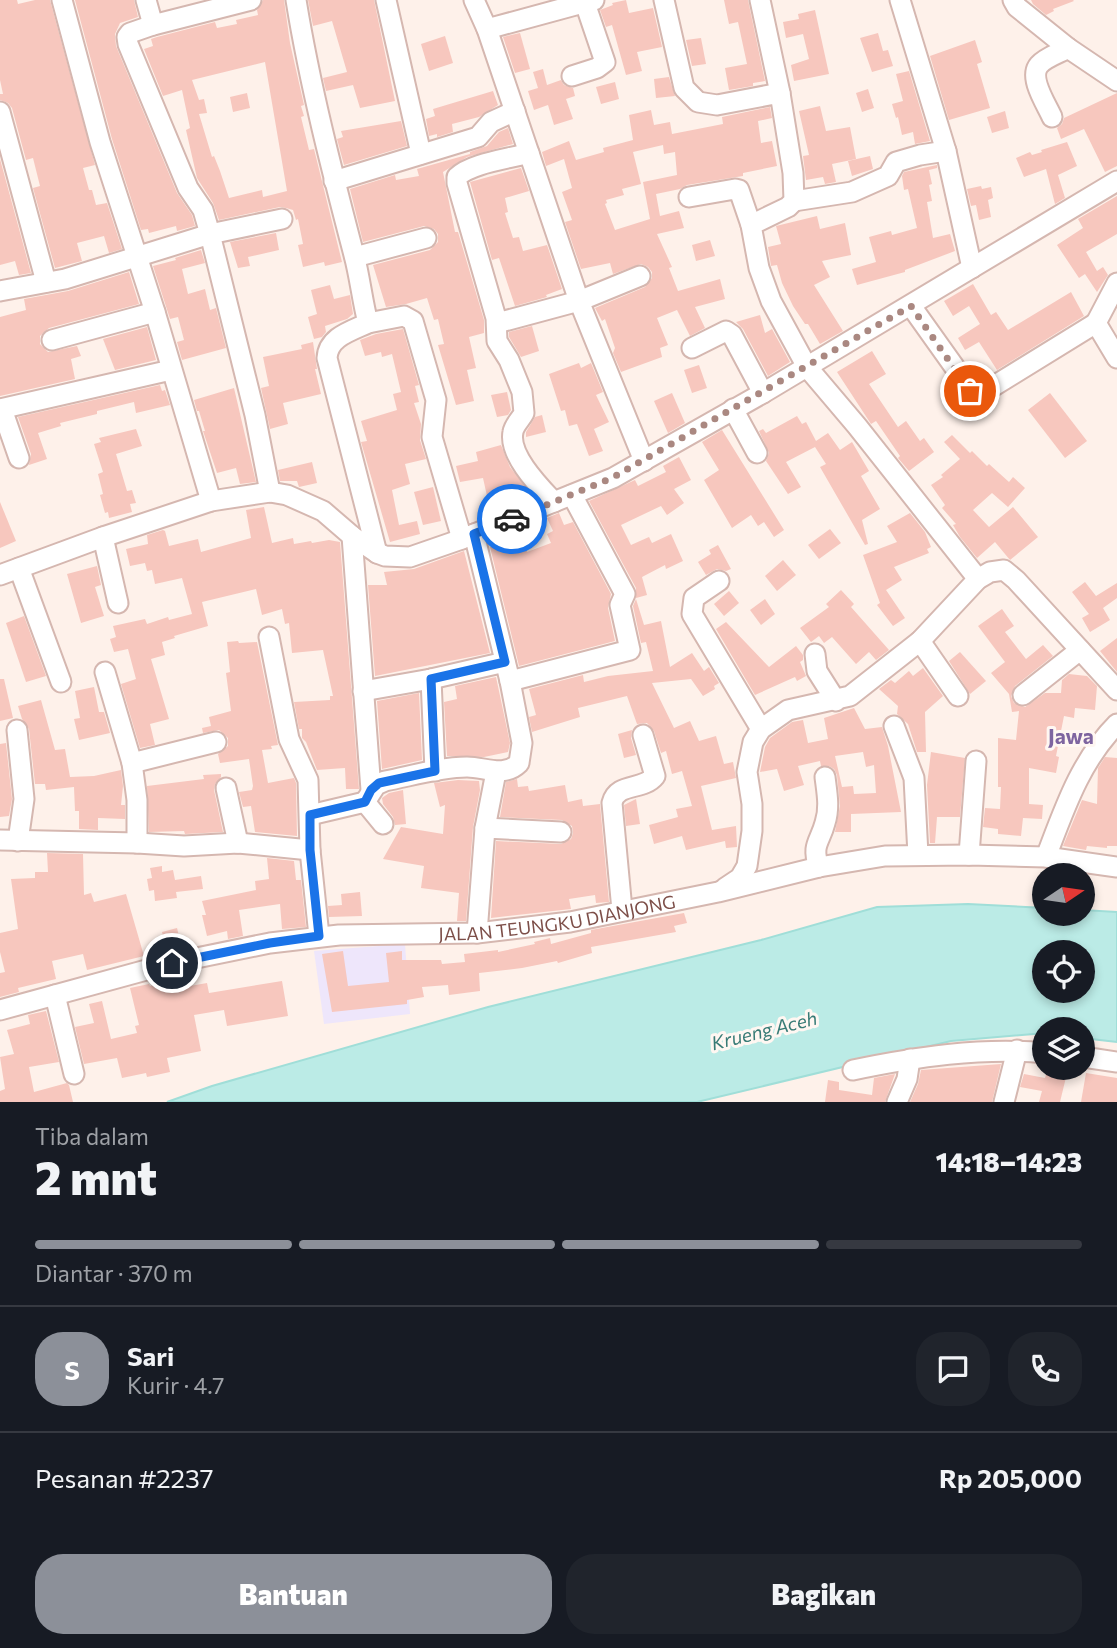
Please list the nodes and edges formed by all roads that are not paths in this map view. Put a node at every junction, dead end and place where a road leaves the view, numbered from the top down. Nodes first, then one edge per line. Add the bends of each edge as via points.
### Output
1 (62, 0) edge
2 (146, 0) edge
3 (251, 0) edge
4 (296, 0) edge
5 (386, 0) edge
6 (474, 0) edge
7 (664, 0) edge
8 (760, 0) edge
9 (900, 0) edge
10 (1013, 0) edge
11 (589, 1) edge
12 (153, 25) junction
13 (487, 29) junction
14 (1068, 48) junction
15 (572, 76) dead end
16 (1117, 81) edge
17 (780, 93) junction
18 (515, 111) junction
19 (0, 112) edge
20 (1052, 117) dead end
21 (946, 151) junction
22 (529, 153) junction
23 (421, 154) junction
24 (334, 181) junction
25 (1117, 181) edge
26 (689, 197) dead end
27 (794, 201) junction
28 (282, 219) dead end
29 (751, 225) junction
30 (210, 234) junction
31 (426, 238) dead end
32 (136, 257) junction
33 (355, 257) junction
34 (972, 268) junction
35 (640, 276) dead end
36 (46, 282) junction
37 (1117, 283) edge
38 (0, 292) edge
39 (579, 301) junction
40 (911, 306) junction
41 (155, 312) junction
42 (368, 323) junction
43 (497, 323) junction
44 (1097, 323) junction
45 (52, 340) dead end
46 (692, 348) dead end
47 (1117, 358) edge
48 (807, 367) junction
49 (172, 370) junction
50 (762, 393) junction
51 (1, 409) edge
52 (733, 409) junction
53 (757, 453) dead end
54 (19, 458) dead end
55 (644, 461) junction
56 (270, 492) junction
57 (563, 498) junction
58 (211, 501) junction
59 (352, 536) junction
60 (103, 537) junction
61 (468, 537) junction
62 (377, 553) junction
63 (19, 568) junction
64 (0, 575) edge
65 (978, 579) junction
66 (719, 581) dead end
67 (118, 603) dead end
68 (269, 637) dead end
69 (920, 641) junction
70 (1080, 650) junction
71 (816, 654) dead end
72 (505, 662) junction
73 (105, 672) dead end
74 (431, 679) junction
75 (510, 681) junction
76 (61, 682) dead end
77 (1117, 690) edge
78 (363, 691) junction
79 (1023, 695) dead end
80 (958, 696) dead end
81 (836, 701) junction
82 (1117, 724) edge
83 (894, 726) dead end
84 (761, 729) junction
85 (17, 730) dead end
86 (643, 735) dead end
87 (216, 742) dead end
88 (976, 761) dead end
89 (132, 763) junction
90 (435, 771) junction
91 (496, 772) junction
92 (825, 777) dead end
93 (226, 788) dead end
94 (368, 796) junction
95 (310, 815) junction
96 (383, 824) dead end
97 (485, 828) junction
98 (561, 832) dead end
99 (9, 841) edge
100 (137, 843) junction
101 (238, 843) junction
102 (310, 850) junction
103 (918, 855) junction
104 (969, 855) junction
105 (1046, 857) junction
106 (819, 866) junction
107 (1117, 867) edge
108 (718, 892) junction
109 (622, 910) junction
110 (477, 933) junction
111 (319, 936) junction
112 (55, 995) junction
113 (0, 1010) edge
114 (1017, 1050) junction
115 (1032, 1052) edge
116 (910, 1059) junction
117 (1095, 1059) edge
118 (1117, 1062) edge
119 (853, 1070) dead end
120 (74, 1074) dead end
121 (897, 1102) edge
122 (1004, 1102) edge

1 - 32 street
2 - 12 street
3 - 12 street
4 - 24 street
5 - 23 street
6 - 13 street
7 - 17 street via 684,88 698,102 717,106
8 - 17 street
9 - 21 street
10 - 14 street
11 - 13 street
11 - 15 street via 605,62
12 - 30 street via 130,33 128,44
13 - 18 street
14 - 16 street
14 - 20 street via 1040,63 1036,70 1035,78
17 - 27 street
18 - 22 street
18 - 23 street via 491,122 478,137
19 - 36 street
21 - 27 street via 896,162 888,176 852,192
21 - 34 street
22 - 39 street
22 - 43 street via 472,168 457,177
23 - 24 street
24 - 33 street
25 - 34 street
26 - 29 street via 739,190
27 - 29 street
28 - 30 street
29 - 48 street via 771,301
30 - 32 street
30 - 56 street
31 - 33 street
32 - 36 street
32 - 41 street
33 - 42 street
34 - 40 street
35 - 39 street
36 - 38 street
37 - 44 street
39 - 43 street
39 - 55 street
40 - 44 street via 973,393 989,389
40 - 48 street
41 - 45 street
41 - 49 street
42 - 61 street via 404,316 413,321 436,400 432,437
42 - 62 street via 332,341 327,358
43 - 57 street via 498,341 522,392 524,413 513,429 514,445 537,484
44 - 47 street
46 - 50 street via 726,331
48 - 50 street
48 - 65 street
49 - 51 street
49 - 58 street
50 - 52 street
51 - 54 street
52 - 53 street
52 - 55 street
55 - 57 street
56 - 58 street
56 - 59 street via 323,511
57 - 61 street
57 - 75 street via 625,594 620,605 630,650
58 - 60 street
59 - 62 street
59 - 78 street
60 - 63 street
60 - 67 street
61 - 62 street via 410,557
61 - 72 street
63 - 64 street
63 - 76 street
65 - 69 street
65 - 70 street via 1004,570
66 - 84 street via 694,598 692,614
68 - 95 street via 287,730 308,780
69 - 80 street
69 - 81 street via 850,696
70 - 77 street
70 - 79 street
71 - 81 street via 817,671
72 - 74 street
72 - 75 street
73 - 89 street
74 - 78 street
74 - 90 street
75 - 91 street via 521,756 514,768
78 - 94 street
81 - 84 street via 788,710
82 - 105 street via 1074,785
83 - 103 street via 914,778
84 - 108 street via 753,742 747,772 752,818 747,866 740,878
85 - 99 street via 24,799
86 - 109 street via 654,776 646,784 621,790 612,803
87 - 89 street
88 - 104 street
89 - 100 street
90 - 91 street via 467,767
90 - 94 street via 385,781
91 - 97 street
92 - 106 street via 828,807 815,847
93 - 101 street
94 - 95 street
94 - 96 street
95 - 102 street
97 - 98 street
97 - 110 street
99 - 100 street
100 - 101 street
101 - 102 street
102 - 111 street
103 - 104 street, JALAN TEUNGKU DIANJONG
103 - 106 street, JALAN TEUNGKU DIANJONG
104 - 105 street, JALAN TEUNGKU DIANJONG
105 - 107 street, JALAN TEUNGKU DIANJONG
106 - 108 street, JALAN TEUNGKU DIANJONG
108 - 109 street, JALAN TEUNGKU DIANJONG
109 - 110 street, JALAN TEUNGKU DIANJONG via 570,922
110 - 111 street, JALAN TEUNGKU DIANJONG
111 - 112 street, JALAN TEUNGKU DIANJONG via 172,963
112 - 113 street, JALAN TEUNGKU DIANJONG
112 - 120 street
114 - 115 street
114 - 116 street
114 - 122 street
116 - 119 street
116 - 121 street
117 - 118 street

